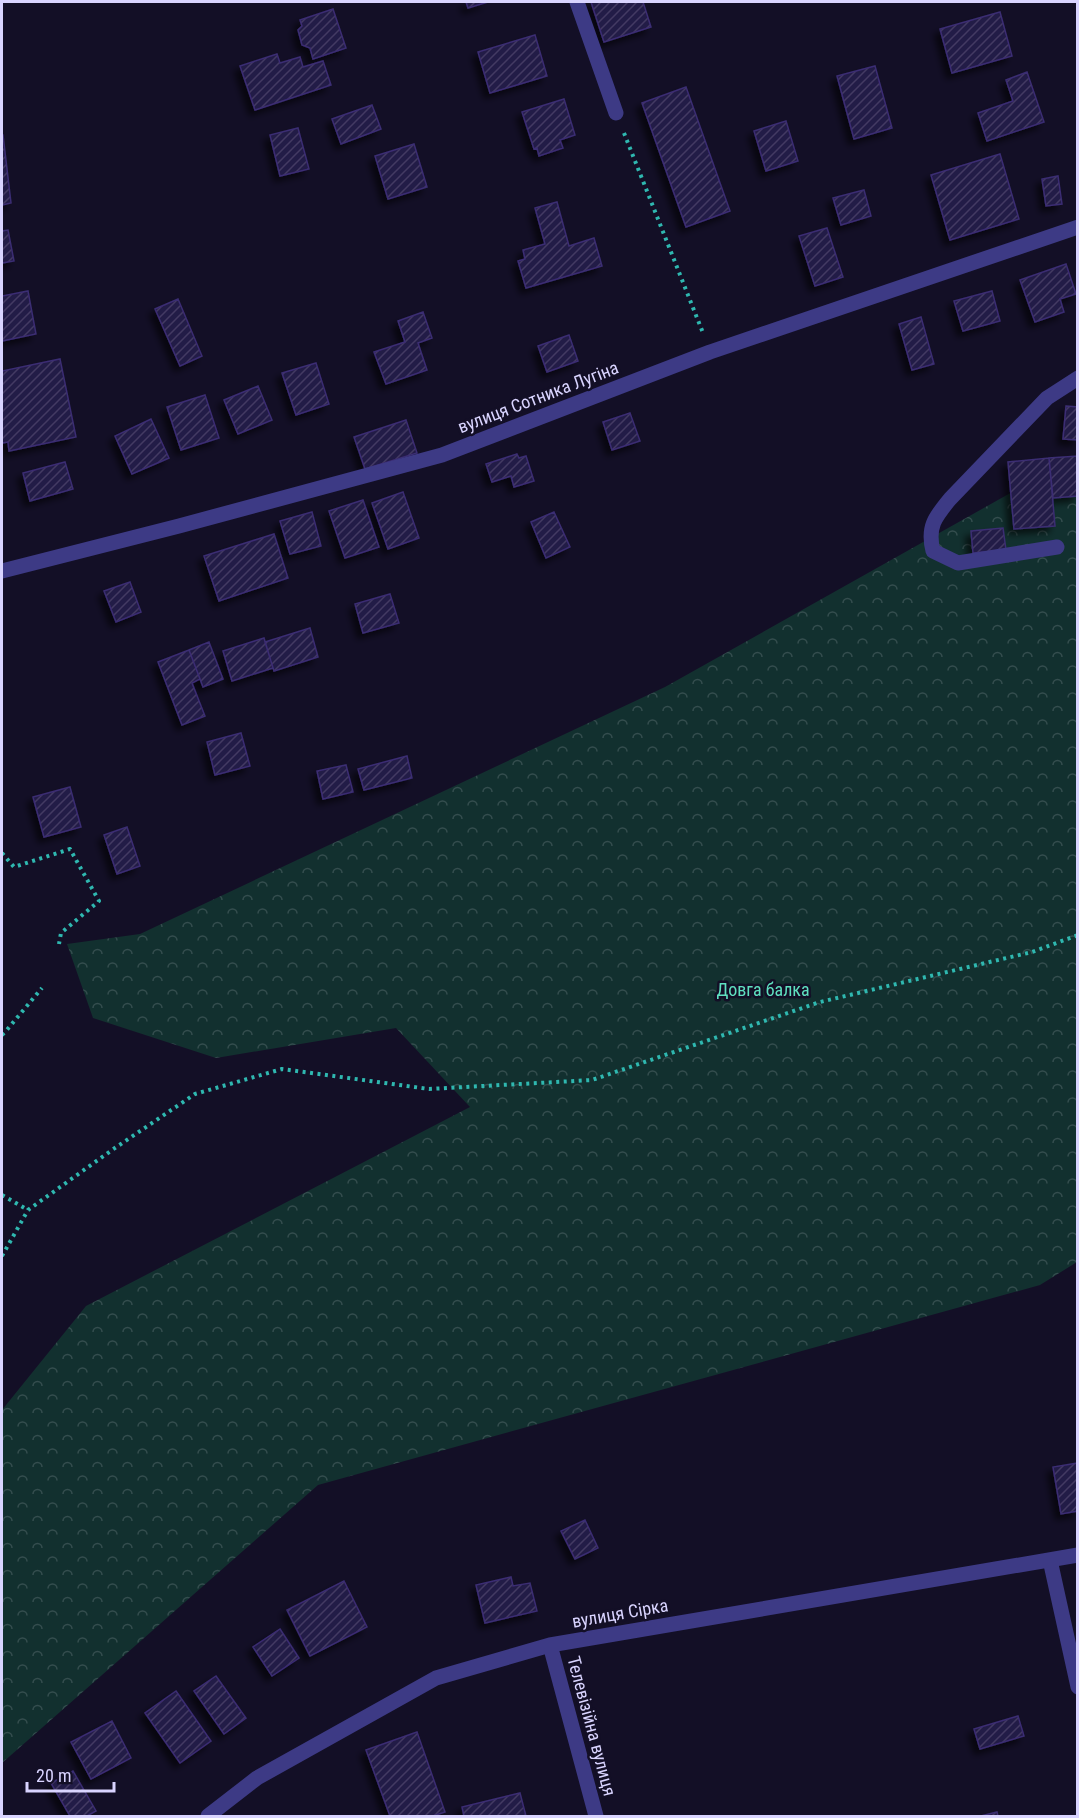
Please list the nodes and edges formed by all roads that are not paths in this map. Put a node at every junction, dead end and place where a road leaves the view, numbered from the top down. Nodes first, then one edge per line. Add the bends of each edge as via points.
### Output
1 (577, 2) edge
2 (616, 113) road end
3 (1077, 227) edge
4 (1077, 378) edge
5 (1057, 547) dead end
6 (2, 571) edge
7 (1077, 1555) edge
8 (1050, 1560) junction
9 (550, 1645) junction
10 (1077, 1687) edge
11 (208, 1816) edge
12 (596, 1816) edge

1 - 2 street
3 - 6 street, вулиця Сотника Лугіна via 710,352 442,455
4 - 5 street via 1047,398 950,499 931,526 933,551 958,563
7 - 8 street, вулиця Сірка
8 - 9 street, вулиця Сірка
8 - 10 street
9 - 11 street, вулиця Сірка via 436,1678 257,1778
9 - 12 street, Телевізійна вулиця

